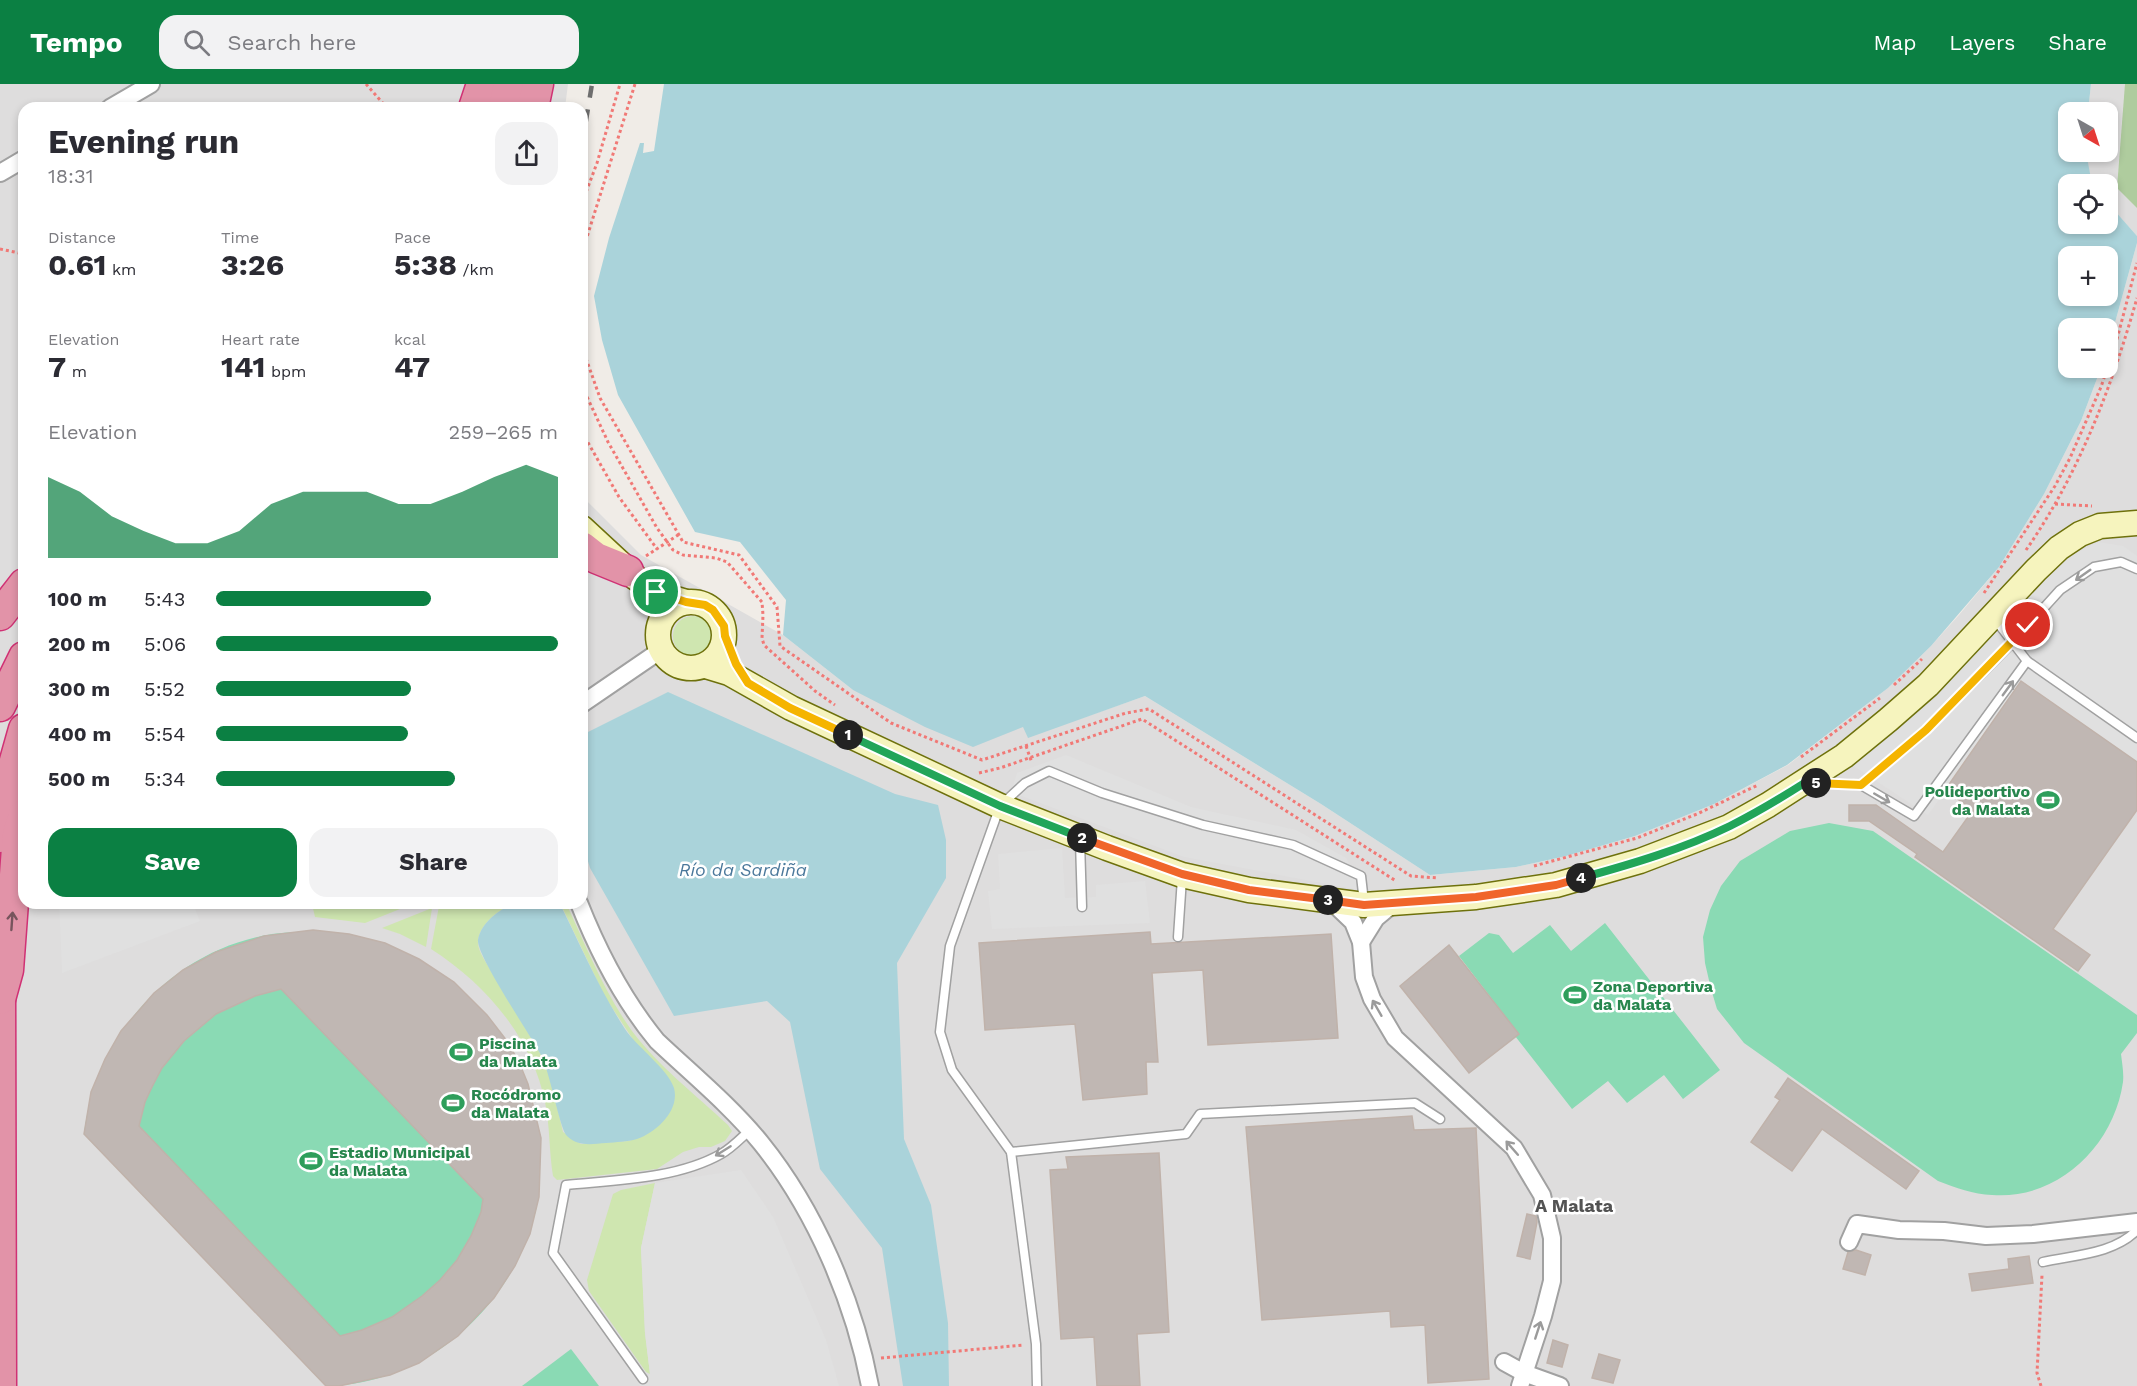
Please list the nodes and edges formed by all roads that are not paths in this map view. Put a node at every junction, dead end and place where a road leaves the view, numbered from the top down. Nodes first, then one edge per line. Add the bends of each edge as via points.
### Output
1 (151, 84) edge
2 (483, 84) edge
3 (509, 84) edge
4 (538, 84) edge
5 (557, 84) edge
6 (120, 102) edge
7 (476, 102) edge
8 (505, 102) edge
9 (534, 102) edge
10 (554, 102) edge
11 (18, 162) edge
12 (0, 173) edge
13 (2137, 523) edge
14 (588, 533) edge
15 (588, 552) edge
16 (635, 569) junction
17 (2137, 569) edge
18 (18, 592) edge
19 (686, 602) junction
20 (1986, 607) junction
21 (0, 615) edge
22 (725, 636) junction
23 (660, 640) junction
24 (2012, 644) junction
25 (2027, 661) junction
26 (706, 666) junction
27 (18, 669) edge
28 (748, 683) junction
29 (588, 699) edge
30 (0, 706) edge
31 (2137, 738) edge
32 (18, 750) edge
33 (1801, 772) junction
34 (1861, 785) junction
35 (1000, 806) junction
36 (18, 834) edge
37 (0, 837) edge
38 (1080, 838) junction
39 (1182, 874) junction
40 (1396, 893) junction
41 (1330, 900) junction
42 (1364, 905) junction
43 (1082, 907) dead end
44 (582, 909) edge
45 (1178, 937) dead end
46 (1361, 942) junction
47 (0, 978) edge
48 (0, 999) edge
49 (1440, 1119) dead end
50 (750, 1130) junction
51 (1011, 1152) junction
52 (2137, 1222) edge
53 (2137, 1230) edge
54 (1849, 1242) dead end
55 (2043, 1262) road end
56 (1504, 1362) dead end
57 (642, 1379) dead end
58 (1522, 1380) edge
59 (1, 1386) edge
60 (870, 1386) edge
61 (1037, 1386) edge
62 (1560, 1386) edge

1 - 6 street
2 - 7 highway
3 - 8 highway
4 - 9 highway
5 - 10 highway
11 - 12 street
13 - 20 main road via 2100,526 2080,534
14 - 16 main road
15 - 16 highway via 596,558
16 - 19 main road via 656,592
16 - 23 main road
17 -> 24 lane via 2121,562 2094,567 2060,591
18 - 21 highway
19 - 22 main road via 713,610 720,618
19 - 23 main road via 662,620
20 - 24 lane
20 - 33 main road via 1953,659 1904,706 1844,756
22 - 26 main road via 723,647
22 - 28 main road
23 - 26 main road via 668,659 677,665 688,669
23 - 29 street
24 - 25 lane
24 - 34 lane via 1926,730
25 - 31 lane
34 -> 25 lane via 1914,816
26 - 28 main road
27 - 30 highway
28 - 35 main road via 790,708
32 - 37 highway via 2,807
33 - 34 lane
33 - 40 main road via 1729,827 1640,861 1556,885 1476,897
35 - 38 main road
35 - 42 lane via 1025,783 1049,771 1102,793 1203,825 1293,845 1361,876
35 - 51 lane via 950,946 940,1032 952,1070
48 -> 36 highway via 8,970
38 - 39 main road
38 - 43 lane
39 - 41 main road via 1249,890
39 - 45 lane
40 - 42 main road
40 - 46 street
41 - 42 main road
41 - 46 street via 1353,922
44 - 50 street via 603,955 645,1027
58 -> 46 street via 1551,1281 1552,1238 1542,1195 1514,1148 1395,1038 1372,999
47 - 48 highway
48 - 59 highway
49 - 51 lane via 1415,1103 1200,1114 1186,1134
50 -> 57 lane via 722,1154 693,1165 656,1175 566,1185 553,1253
50 - 60 street via 771,1156 823,1244 853,1321
51 - 61 lane via 1036,1344
52 - 54 street via 1986,1236 1857,1224
53 - 55 lane via 2112,1248
56 - 58 street
58 - 62 street

